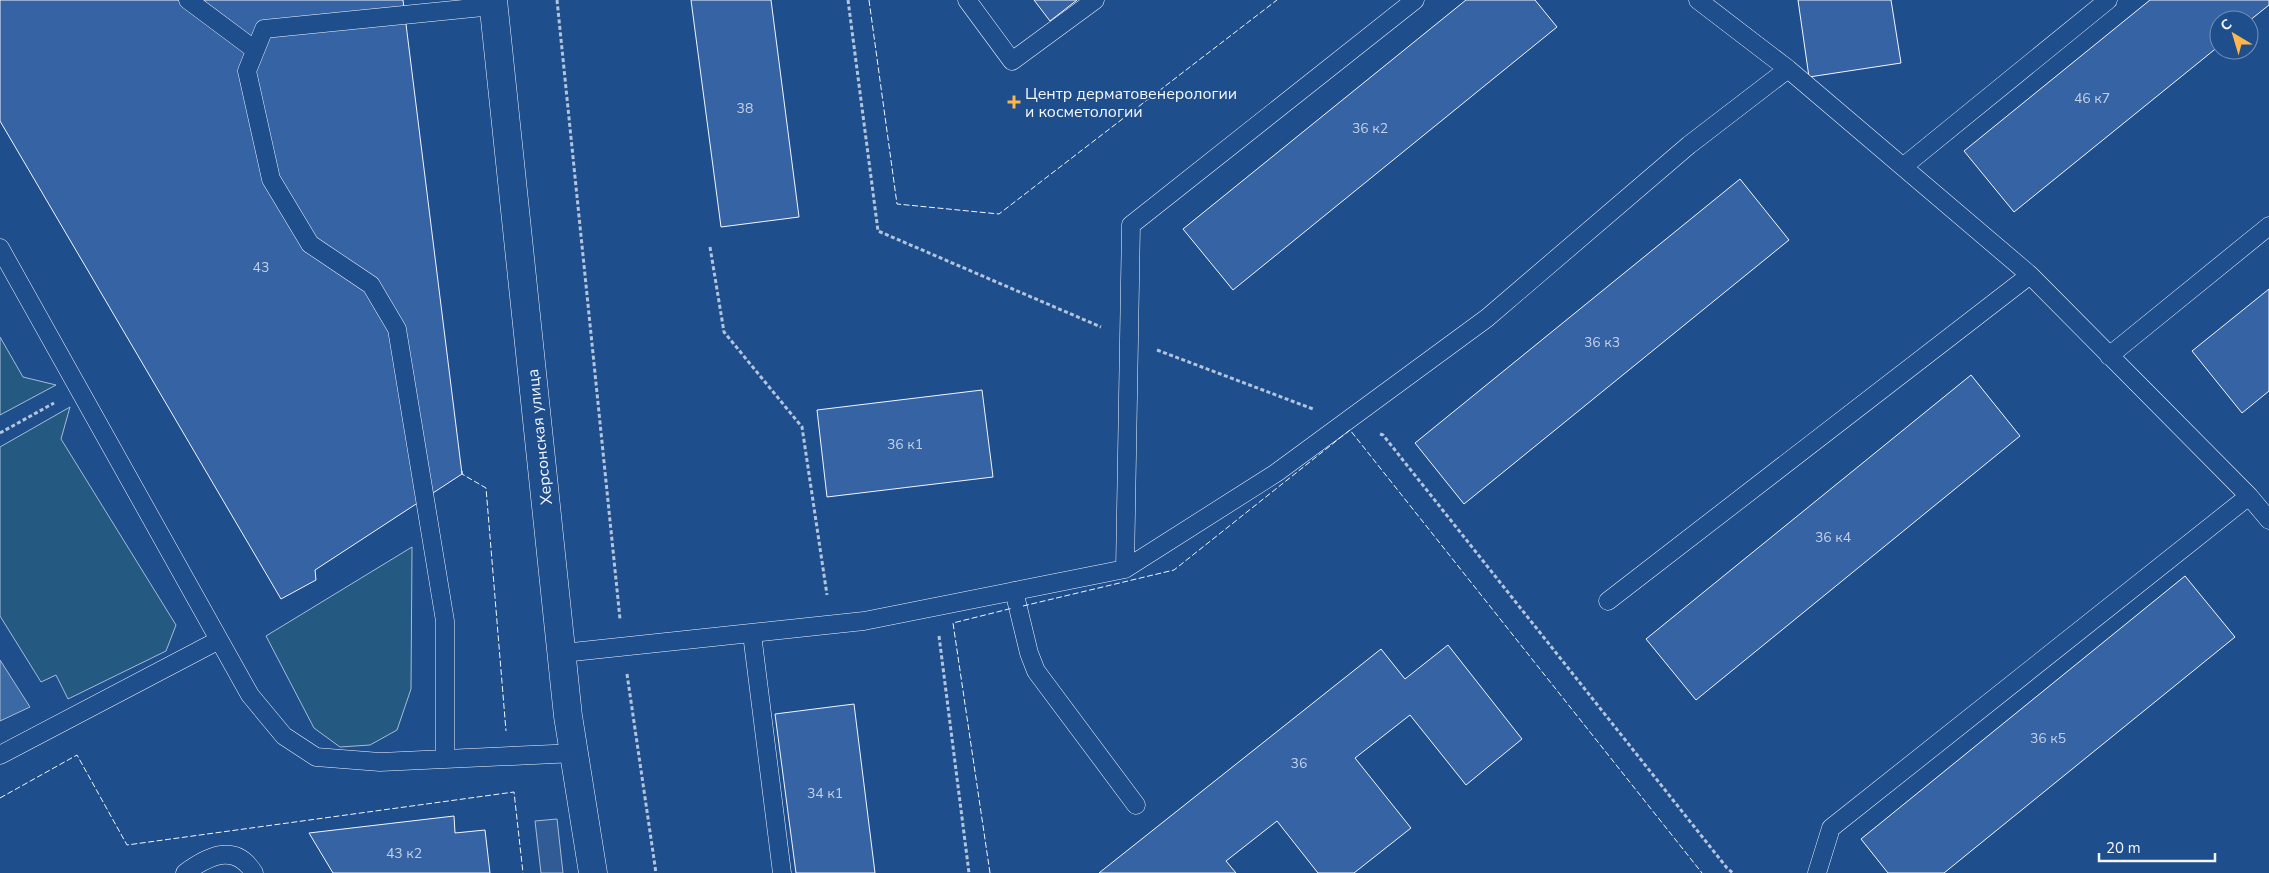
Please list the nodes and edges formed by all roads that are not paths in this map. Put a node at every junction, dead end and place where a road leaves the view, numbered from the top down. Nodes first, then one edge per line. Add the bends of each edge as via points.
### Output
1 (188, 0) edge
2 (967, 0) edge
3 (1095, 0) edge
4 (1415, 0) edge
5 (1698, 0) edge
6 (2108, 0) edge
7 (493, 3) edge
8 (255, 50) junction
9 (1788, 69) junction
10 (1904, 166) junction
11 (2269, 226) edge
12 (0, 248) edge
13 (2030, 275) junction
14 (2109, 356) junction
15 (2249, 496) junction
16 (2269, 520) edge
17 (1125, 569) junction
18 (1014, 591) junction
19 (1608, 600) dead end
20 (752, 634) junction
21 (219, 640) junction
22 (562, 654) junction
23 (576, 753) junction
24 (0, 755) edge
25 (445, 759) junction
26 (1136, 805) dead end
27 (185, 873) edge
28 (254, 873) edge
29 (593, 873) edge
30 (782, 873) edge
31 (1817, 873) edge

1 - 8 lane
2 - 3 lane via 1012,61
4 - 17 lane via 1131,225
5 - 9 lane
6 - 10 lane
7 - 8 lane via 264,29
7 - 22 street, Херсонская улица
8 - 25 lane via 247,71 271,179 310,244 371,285 397,329 445,621
9 - 10 lane
9 - 17 lane via 1690,145 1487,318 1276,473
10 - 13 lane
11 - 14 lane
12 - 21 lane
13 - 14 lane
13 - 19 lane
14 - 15 lane
15 - 16 lane
15 - 31 lane via 1831,828
17 - 18 lane
18 - 20 lane via 864,621
18 - 26 lane via 1036,671
20 - 22 lane
20 - 30 lane
21 - 24 lane
21 - 25 lane via 250,695 284,736 316,757 380,762
22 - 23 street, Херсонская улица via 568,716
23 - 25 lane
23 - 29 street, Херсонская улица
27 - 28 lane via 209,857 221,854 248,863

